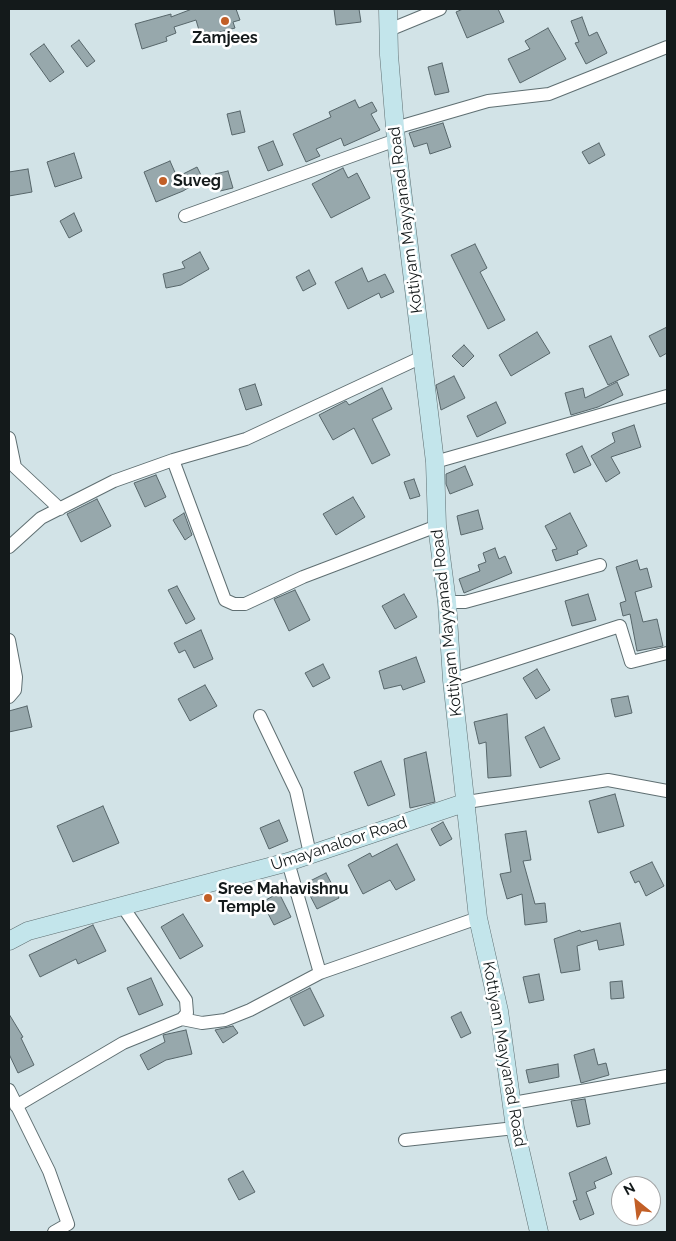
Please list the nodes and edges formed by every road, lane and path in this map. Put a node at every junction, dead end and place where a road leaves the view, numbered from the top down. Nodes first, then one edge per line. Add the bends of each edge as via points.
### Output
1 (388, 9) edge
2 (440, 9) edge
3 (389, 30) junction
4 (667, 47) edge
5 (396, 134) junction
6 (185, 216) dead end
7 (422, 357) junction
8 (667, 396) edge
9 (9, 438) edge
10 (173, 460) junction
11 (435, 462) junction
12 (60, 509) junction
13 (437, 526) junction
14 (9, 548) edge
15 (600, 565) dead end
16 (447, 602) junction
17 (9, 640) edge
18 (667, 653) edge
19 (452, 680) junction
20 (9, 698) edge
21 (260, 716) dead end
22 (667, 791) edge
23 (467, 802) junction
24 (310, 854) junction
25 (288, 862) junction
26 (124, 907) junction
27 (478, 918) junction
28 (9, 941) edge
29 (320, 973) junction
30 (182, 1019) junction
31 (667, 1076) edge
32 (9, 1090) edge
33 (512, 1103) junction
34 (16, 1106) junction
35 (515, 1128) junction
36 (405, 1140) dead end
37 (54, 1232) edge
38 (539, 1232) edge

1 - 3 main road, Kottiyam Mayyanad Road
2 - 3 street
3 - 5 main road, Kottiyam Mayyanad Road
4 - 5 street via 549,94 488,101
5 - 6 street
5 - 7 main road, Kottiyam Mayyanad Road
7 - 10 street via 246,439
7 - 11 main road, Kottiyam Mayyanad Road
8 - 11 street
9 - 12 street via 15,467
10 - 12 street via 114,481
10 - 13 street via 225,600 234,604 246,604 304,577
11 - 13 main road, Kottiyam Mayyanad Road
12 - 14 street via 41,518
13 - 16 main road, Kottiyam Mayyanad Road
15 - 16 street via 465,602
16 - 19 main road, Kottiyam Mayyanad Road
17 - 20 street via 16,677
18 - 19 street via 631,662 620,626
19 - 23 main road, Kottiyam Mayyanad Road
21 - 24 street via 296,791
22 - 23 street via 608,780
23 - 24 main road, Umayanaloor Road
23 - 27 main road, Kottiyam Mayyanad Road
24 - 25 main road, Umayanaloor Road
25 - 26 main road, Umayanaloor Road
25 - 29 street
26 - 28 main road, Umayanaloor Road via 28,931
26 - 30 street via 186,1000 187,1014
27 - 29 street
27 - 33 main road, Kottiyam Mayyanad Road via 499,1010
29 - 30 street via 225,1020 202,1023
30 - 34 street via 123,1043
31 - 33 street
32 - 34 street
33 - 35 main road, Kottiyam Mayyanad Road
34 - 37 street via 49,1172 68,1224
35 - 36 street
35 - 38 main road, Kottiyam Mayyanad Road

